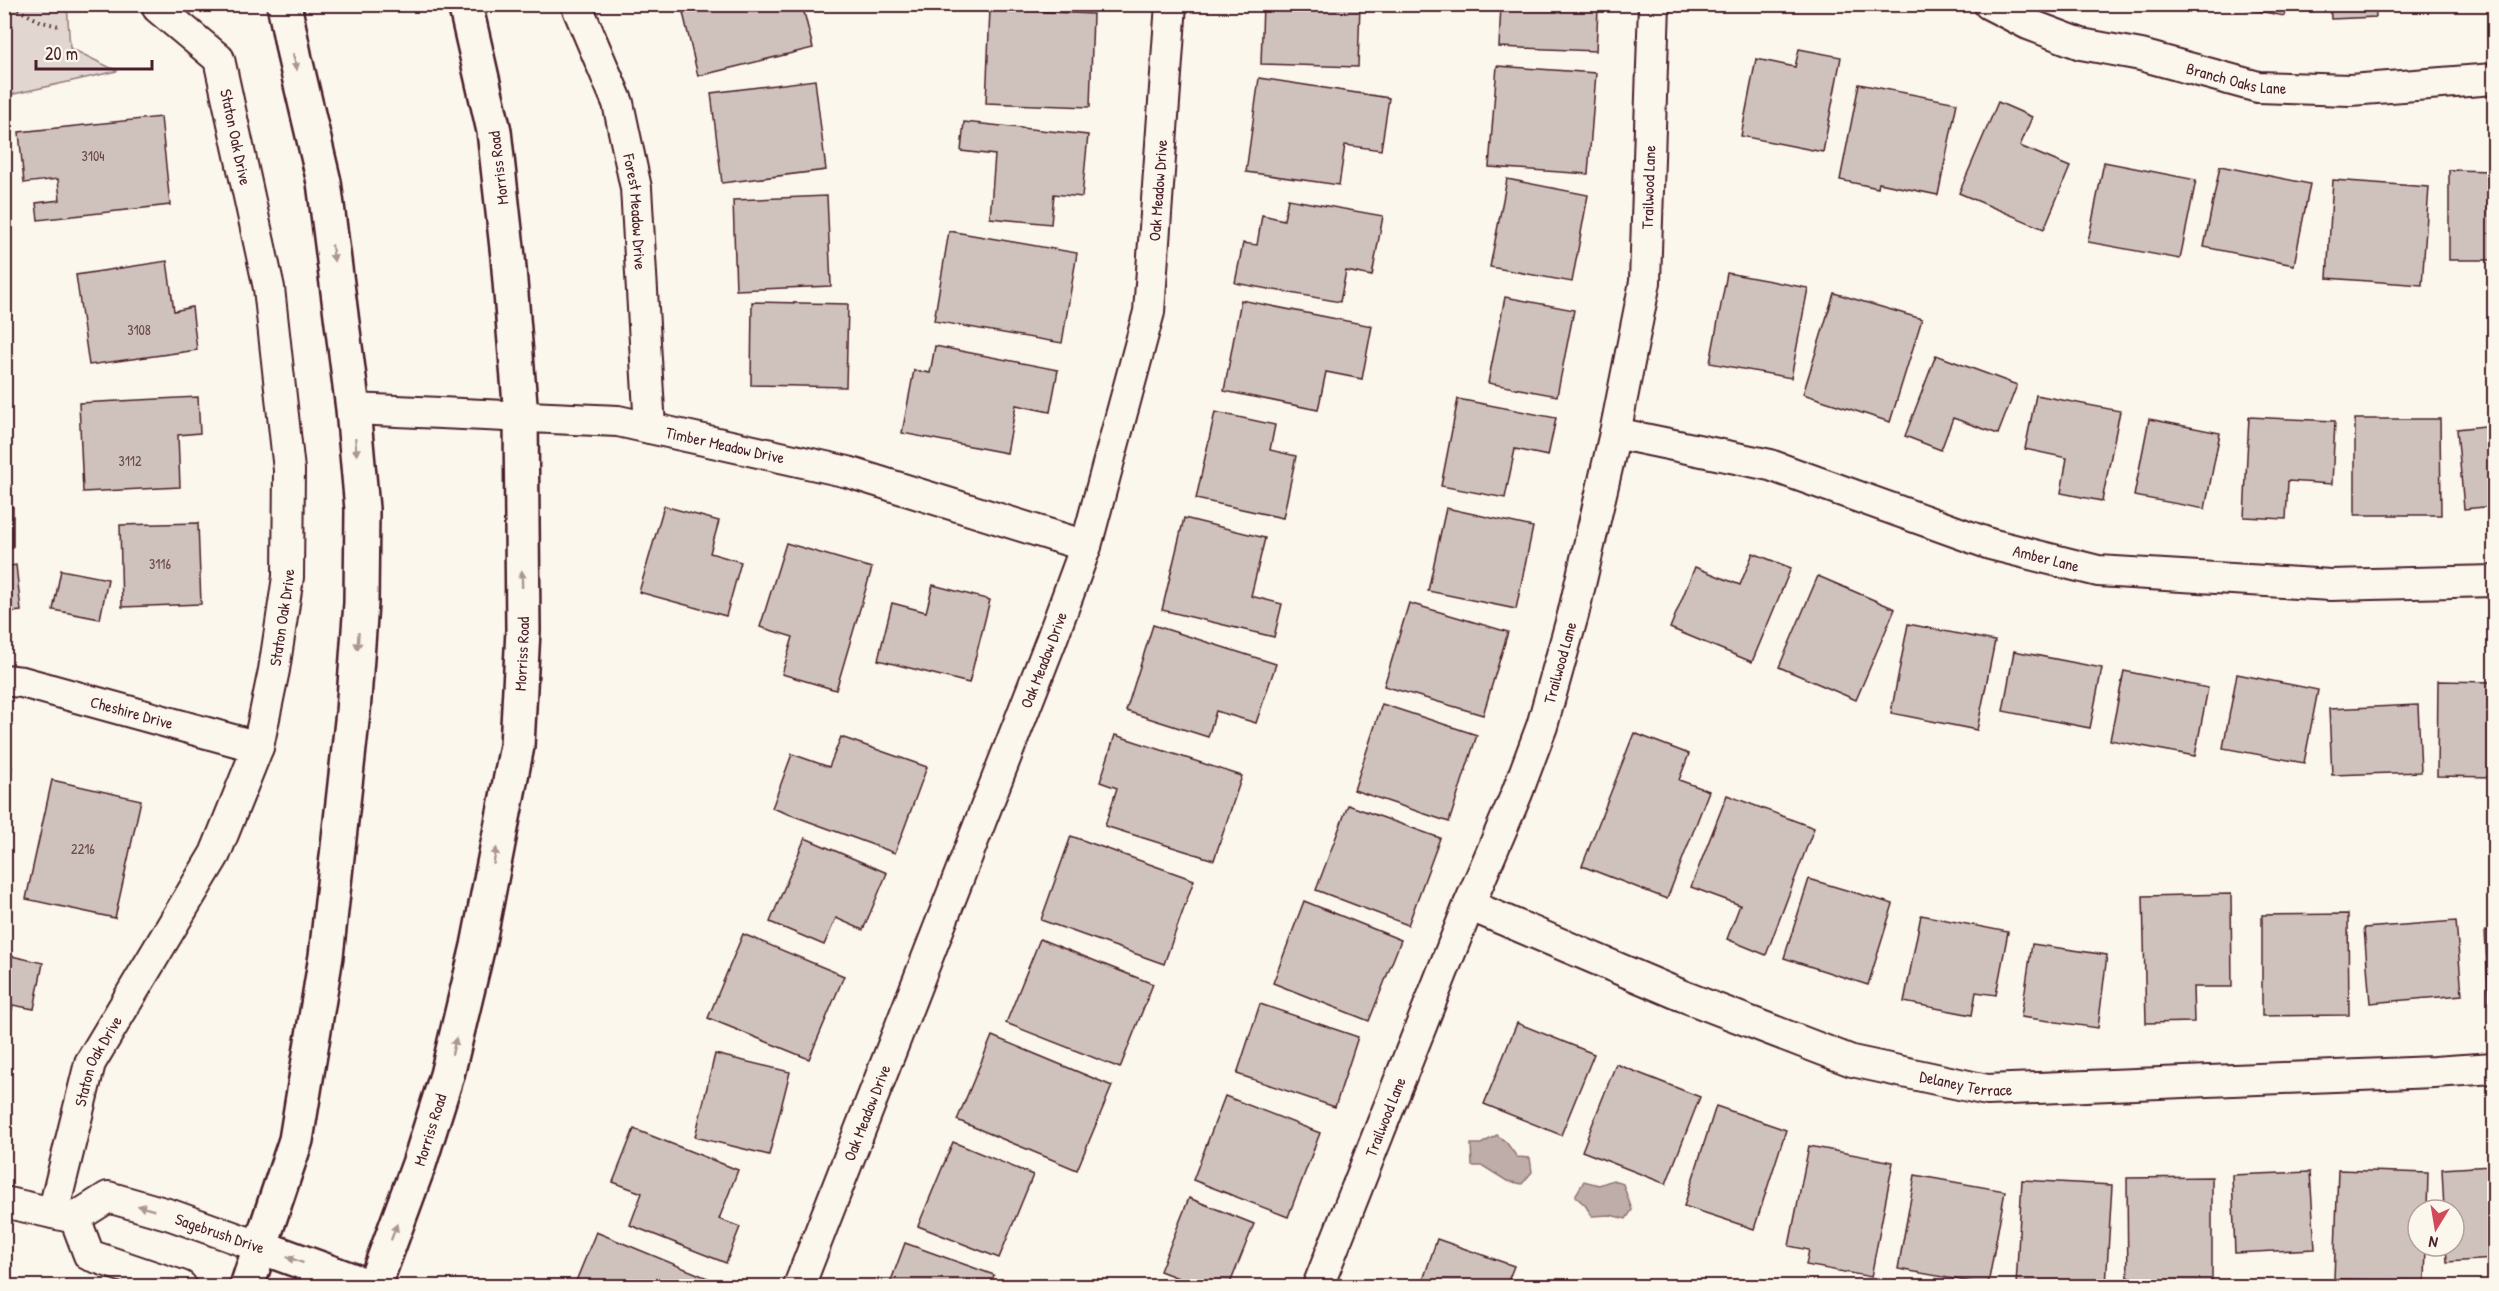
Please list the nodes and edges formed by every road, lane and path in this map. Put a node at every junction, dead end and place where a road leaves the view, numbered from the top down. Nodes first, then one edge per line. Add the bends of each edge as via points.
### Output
1 (7, 4) edge
2 (284, 4) edge
3 (465, 4) edge
4 (576, 4) edge
5 (1171, 4) edge
6 (1654, 4) edge
7 (1989, 4) edge
8 (158, 8) dead end
9 (59, 26) dead end
10 (2494, 79) edge
11 (353, 409) junction
12 (521, 416) junction
13 (650, 428) junction
14 (1616, 433) junction
15 (1086, 546) junction
16 (2494, 581) edge
17 (4, 681) edge
18 (258, 747) junction
19 (1469, 905) junction
20 (2494, 1068) edge
21 (4, 1202) edge
22 (64, 1216) junction
23 (261, 1247) junction
24 (181, 1287) edge
25 (246, 1287) edge
26 (368, 1287) edge
27 (374, 1287) edge
28 (799, 1287) edge
29 (1318, 1287) edge

1 - 9 path
2 -> 11 main road via 324,182
3 - 12 main road, Morriss Road via 494,132
4 - 13 street, Forest Meadow Drive via 618,103 636,188
5 - 15 street, Oak Meadow Drive via 1149,312
6 - 14 street, Trailwood Lane via 1645,282
7 - 10 street, Branch Oaks Lane via 2081,44 2141,55 2259,87 2350,90
8 - 18 street, Staton Oak Drive via 219,58 269,288 290,470 288,577
11 - 12 street, Timber Meadow Drive
11 -> 23 main road via 362,508 361,603 329,932 296,1140
12 - 13 street, Timber Meadow Drive via 618,422
27 -> 12 main road, Morriss Road via 447,1075 478,945 517,746 523,630
13 - 15 street, Timber Meadow Drive via 849,472
14 - 16 street, Amber Lane via 1770,465 1990,544 2098,571 2331,585
14 - 19 street, Trailwood Lane via 1542,726
15 - 28 street, Oak Meadow Drive
17 - 18 street, Cheshire Drive via 22,682
18 - 22 street, Staton Oak Drive via 215,854 90,1063
19 - 20 street, Delaney Terrace via 1683,996 1852,1061 1987,1090
19 - 29 street, Trailwood Lane
21 - 22 street
23 -> 22 street, Sagebrush Drive via 108,1197
22 - 24 street via 89,1255
23 - 25 main road
26 -> 23 main road, Sagebrush Drive

